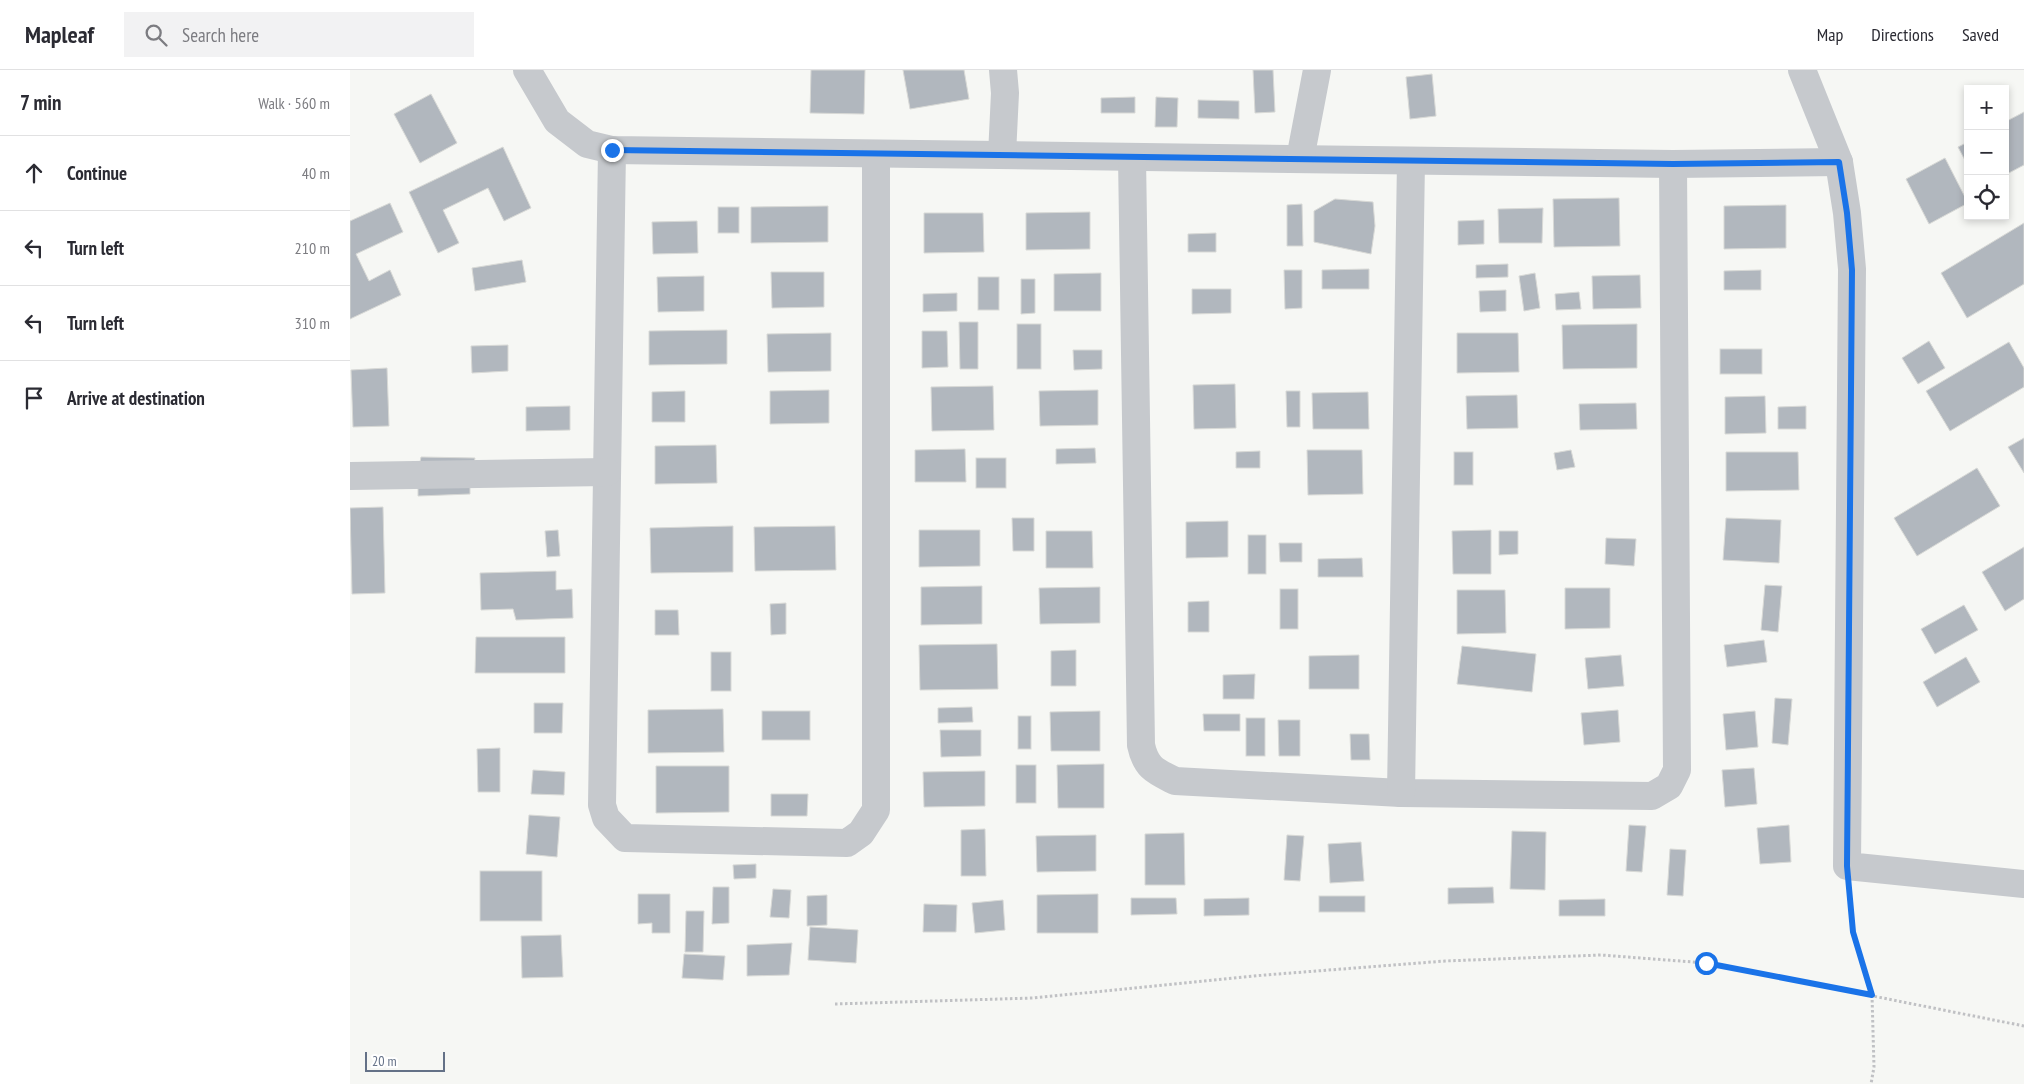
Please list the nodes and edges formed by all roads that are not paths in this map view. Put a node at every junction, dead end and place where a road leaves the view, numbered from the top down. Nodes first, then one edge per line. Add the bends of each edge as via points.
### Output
1 (528, 70) edge
2 (1003, 70) edge
3 (1317, 70) edge
4 (1802, 70) edge
5 (612, 150) junction
6 (876, 154) junction
7 (1002, 156) junction
8 (1132, 157) junction
9 (1300, 159) junction
10 (1411, 161) junction
11 (1839, 162) junction
12 (1673, 164) junction
13 (607, 472) junction
14 (350, 476) edge
15 (1401, 793) junction
16 (2024, 884) edge

1 - 5 street via 557,120 587,144
2 - 7 street
3 - 9 street
4 - 11 street
5 - 6 street
5 - 13 street
6 - 7 street
6 - 13 street via 876,810 861,833 847,843 625,838 606,818 602,805
7 - 8 street
8 - 9 street
8 - 15 street via 1141,745 1144,759 1154,771 1175,781
9 - 10 street
10 - 12 street
10 - 15 street
11 - 12 street
11 - 16 street via 1852,270 1847,866
12 - 15 street via 1677,770 1669,786 1652,796
13 - 14 street

